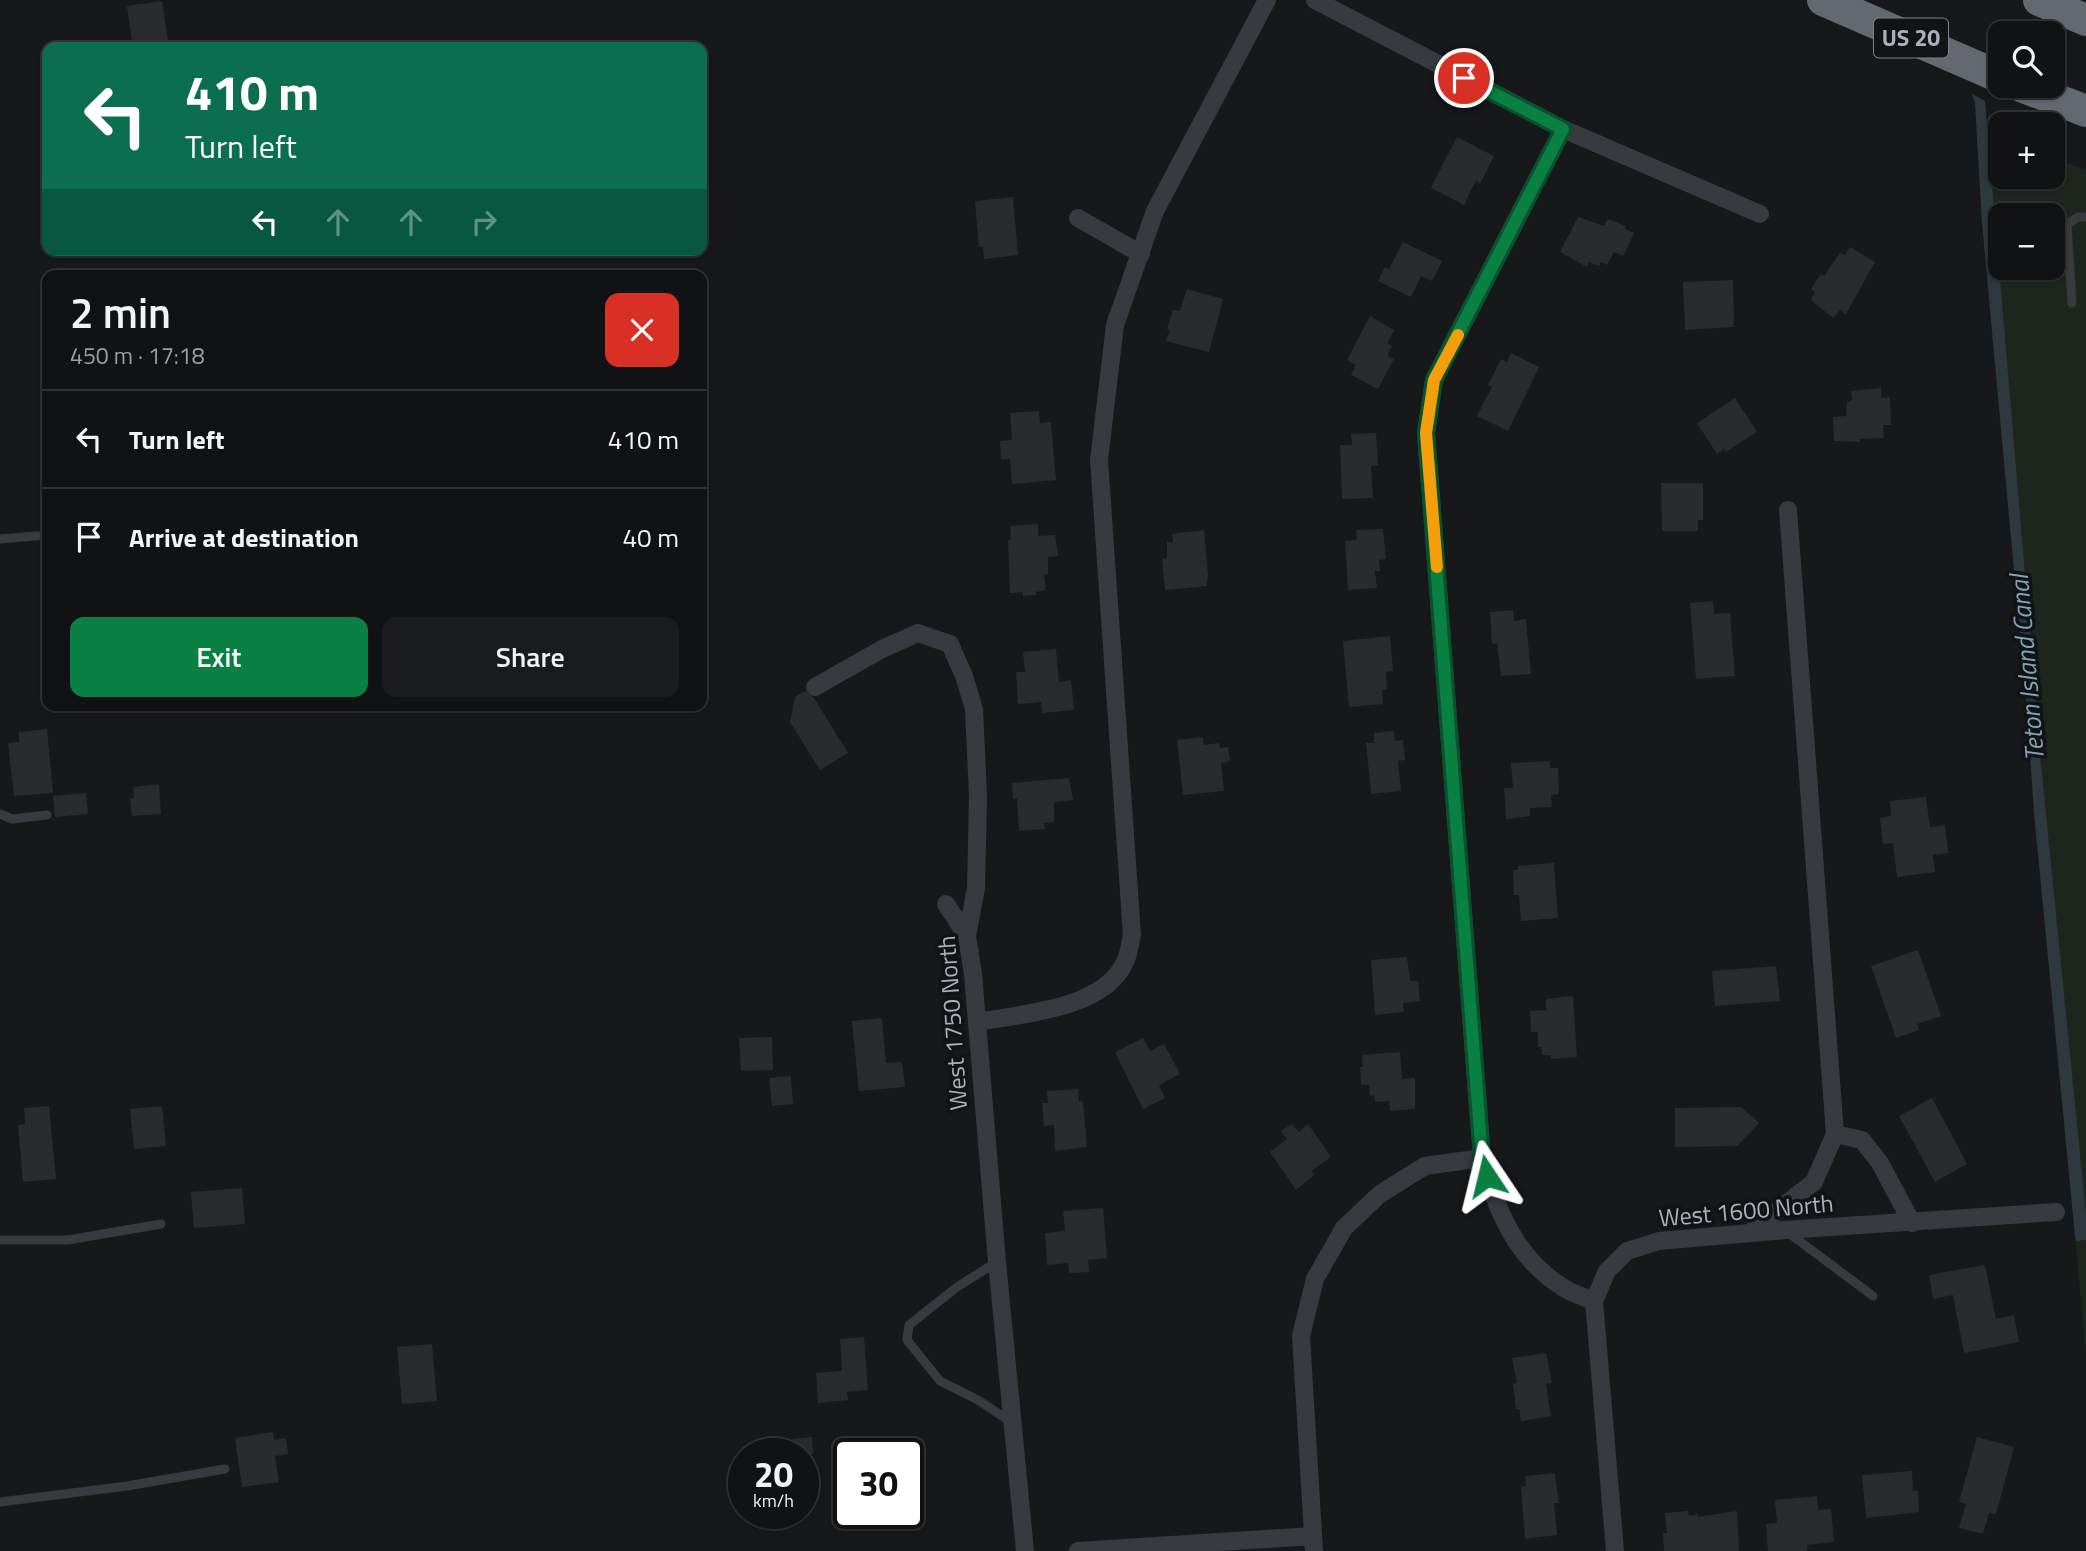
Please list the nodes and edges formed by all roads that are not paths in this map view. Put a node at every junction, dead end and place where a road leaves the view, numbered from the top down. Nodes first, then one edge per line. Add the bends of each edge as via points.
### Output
1 (1267, 0) edge
2 (1315, 0) edge
3 (1823, 0) edge
4 (2039, 0) edge
5 (2086, 20) edge
6 (1988, 72) edge
7 (2052, 98) edge
8 (2086, 111) edge
9 (1563, 129) junction
10 (1760, 214) dead end
11 (2086, 217) edge
12 (1078, 218) dead end
13 (1140, 254) junction
14 (2072, 303) dead end
15 (1788, 510) dead end
16 (42, 535) edge
17 (0, 539) edge
18 (815, 687) dead end
19 (0, 814) edge
20 (47, 816) dead end
21 (946, 904) dead end
22 (967, 936) junction
23 (977, 1022) junction
24 (1835, 1135) junction
25 (1482, 1158) junction
26 (2056, 1212) dead end
27 (1912, 1223) junction
28 (161, 1224) dead end
29 (1785, 1230) junction
30 (1749, 1233) junction
31 (0, 1240) edge
32 (997, 1262) junction
33 (1873, 1296) dead end
34 (1594, 1300) junction
35 (1013, 1423) junction
36 (225, 1469) dead end
37 (0, 1502) edge
38 (1314, 1544) edge
39 (1025, 1551) edge
40 (1078, 1551) edge
41 (1615, 1551) edge

1 - 13 street via 1156,211
2 - 9 street
3 - 6 highway, US 20
4 - 5 highway
7 - 8 highway
9 - 10 street
9 - 25 street via 1434,380 1426,433
11 - 14 lane via 2067,224
12 - 13 street
13 - 23 street via 1115,325 1099,460 1132,935 1125,963 1104,988 1074,1004
15 - 24 street
16 - 17 lane
18 - 22 street, West 1750 North via 918,633 950,644 974,709 976,888
19 - 20 lane via 12,819
21 - 22 street
22 - 23 street, West 1750 North
23 - 32 street, West 1750 North
24 - 27 street via 1862,1140 1880,1163
24 - 30 street via 1814,1182
25 - 34 street via 1508,1231 1535,1267 1565,1289
25 - 38 street via 1425,1166 1380,1194 1344,1228 1315,1279 1301,1336
26 - 27 street, West 1600 North
27 - 29 street, West 1600 North
28 - 31 lane via 68,1240
29 - 30 street, West 1600 North
29 - 33 lane
30 - 34 street, West 1600 North via 1659,1241 1627,1251 1607,1271
32 - 35 street, West 1750 North
32 - 35 lane via 909,1325 907,1340 940,1381
34 - 41 street
35 - 39 street, West 1750 North
36 - 37 lane
38 - 40 street

